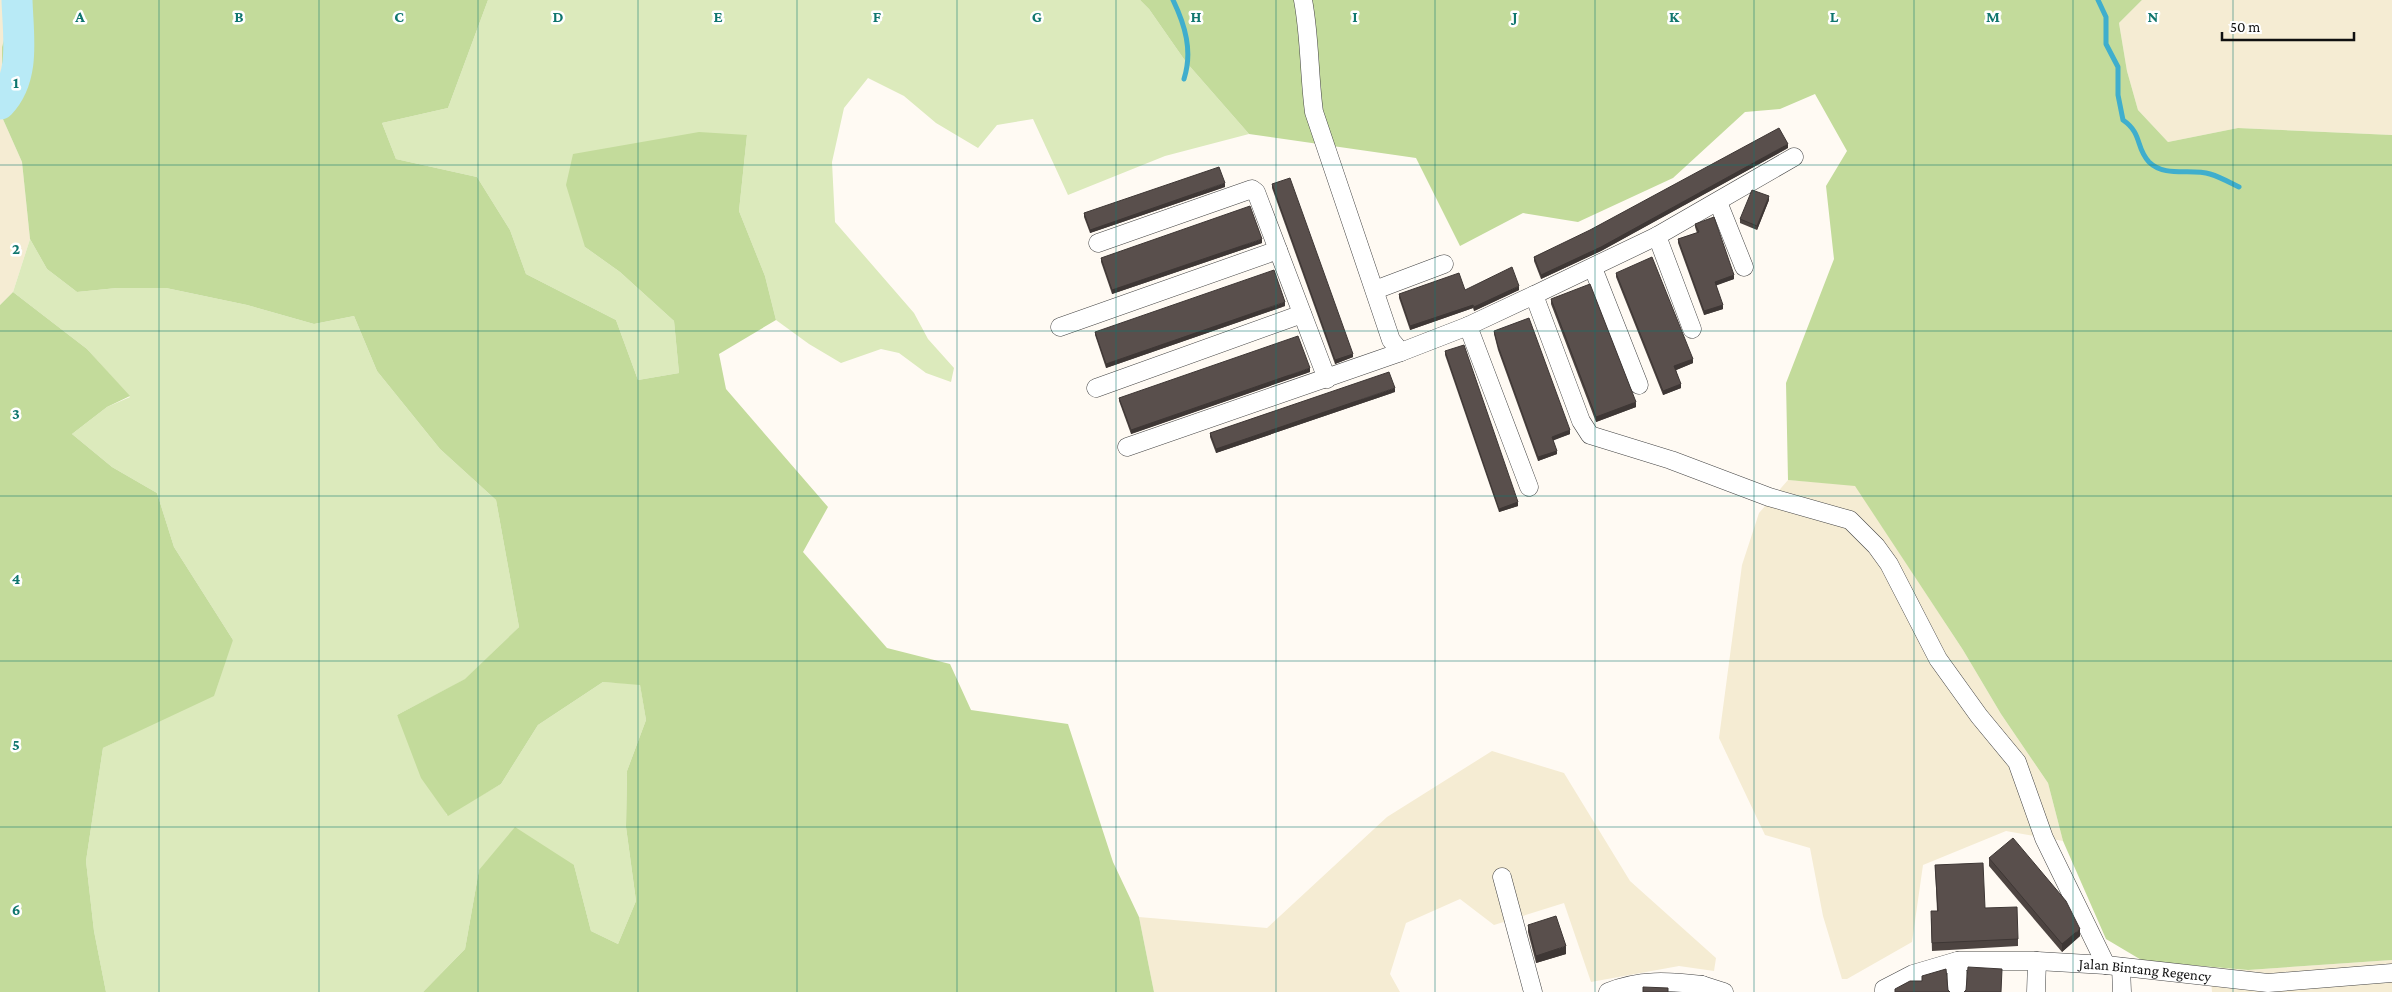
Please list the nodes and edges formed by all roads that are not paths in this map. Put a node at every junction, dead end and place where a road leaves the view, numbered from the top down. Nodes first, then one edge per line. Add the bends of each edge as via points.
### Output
1 (1303, 0) edge
2 (1794, 157) dead end
3 (1718, 202) junction
4 (1657, 236) junction
5 (1098, 242) dead end
6 (1278, 250) junction
7 (1444, 264) dead end
8 (1744, 267) dead end
9 (1593, 268) junction
10 (1374, 290) junction
11 (1534, 295) junction
12 (1302, 314) junction
13 (1468, 326) junction
14 (1060, 327) dead end
15 (1692, 328) dead end
16 (1401, 352) junction
17 (1327, 379) junction
18 (1639, 385) dead end
19 (1096, 388) dead end
20 (1127, 447) dead end
21 (1529, 487) dead end
22 (1502, 877) dead end
23 (1957, 961) junction
24 (2037, 961) junction
25 (2114, 966) junction
26 (2392, 973) edge
27 (2204, 985) edge
28 (1702, 988) edge
29 (1882, 991) edge
30 (1533, 992) edge
31 (1608, 992) edge
32 (1724, 992) edge
33 (1957, 992) edge
34 (2036, 992) edge
35 (2122, 992) edge

1 - 10 street via 1314,112
2 - 3 street
3 - 4 street
3 - 8 street
4 - 9 street
4 - 15 street
5 - 6 street via 1252,189 1256,192
6 - 12 street
6 - 14 street
7 - 10 street
9 - 11 street
9 - 18 street
10 - 16 street via 1391,340
11 - 13 street
11 - 25 street via 1581,421 1590,435 1671,460 1769,497 1850,520 1876,546 1889,564 1938,659 2017,762 2044,838
12 - 17 street
12 - 19 street
13 - 16 street
13 - 21 street
16 - 17 street
17 - 20 street
22 - 30 street
23 - 24 street, Jalan Bintang Regency
23 - 29 street, Jalan Bintang Regency via 1913,974
23 - 33 street
24 - 25 street, Jalan Bintang Regency
24 - 34 street
25 - 27 street, Jalan Bintang Regency
25 - 35 street
26 - 27 street, Jalan Bintang Regency
28 - 31 street via 1640,982
28 - 32 street

